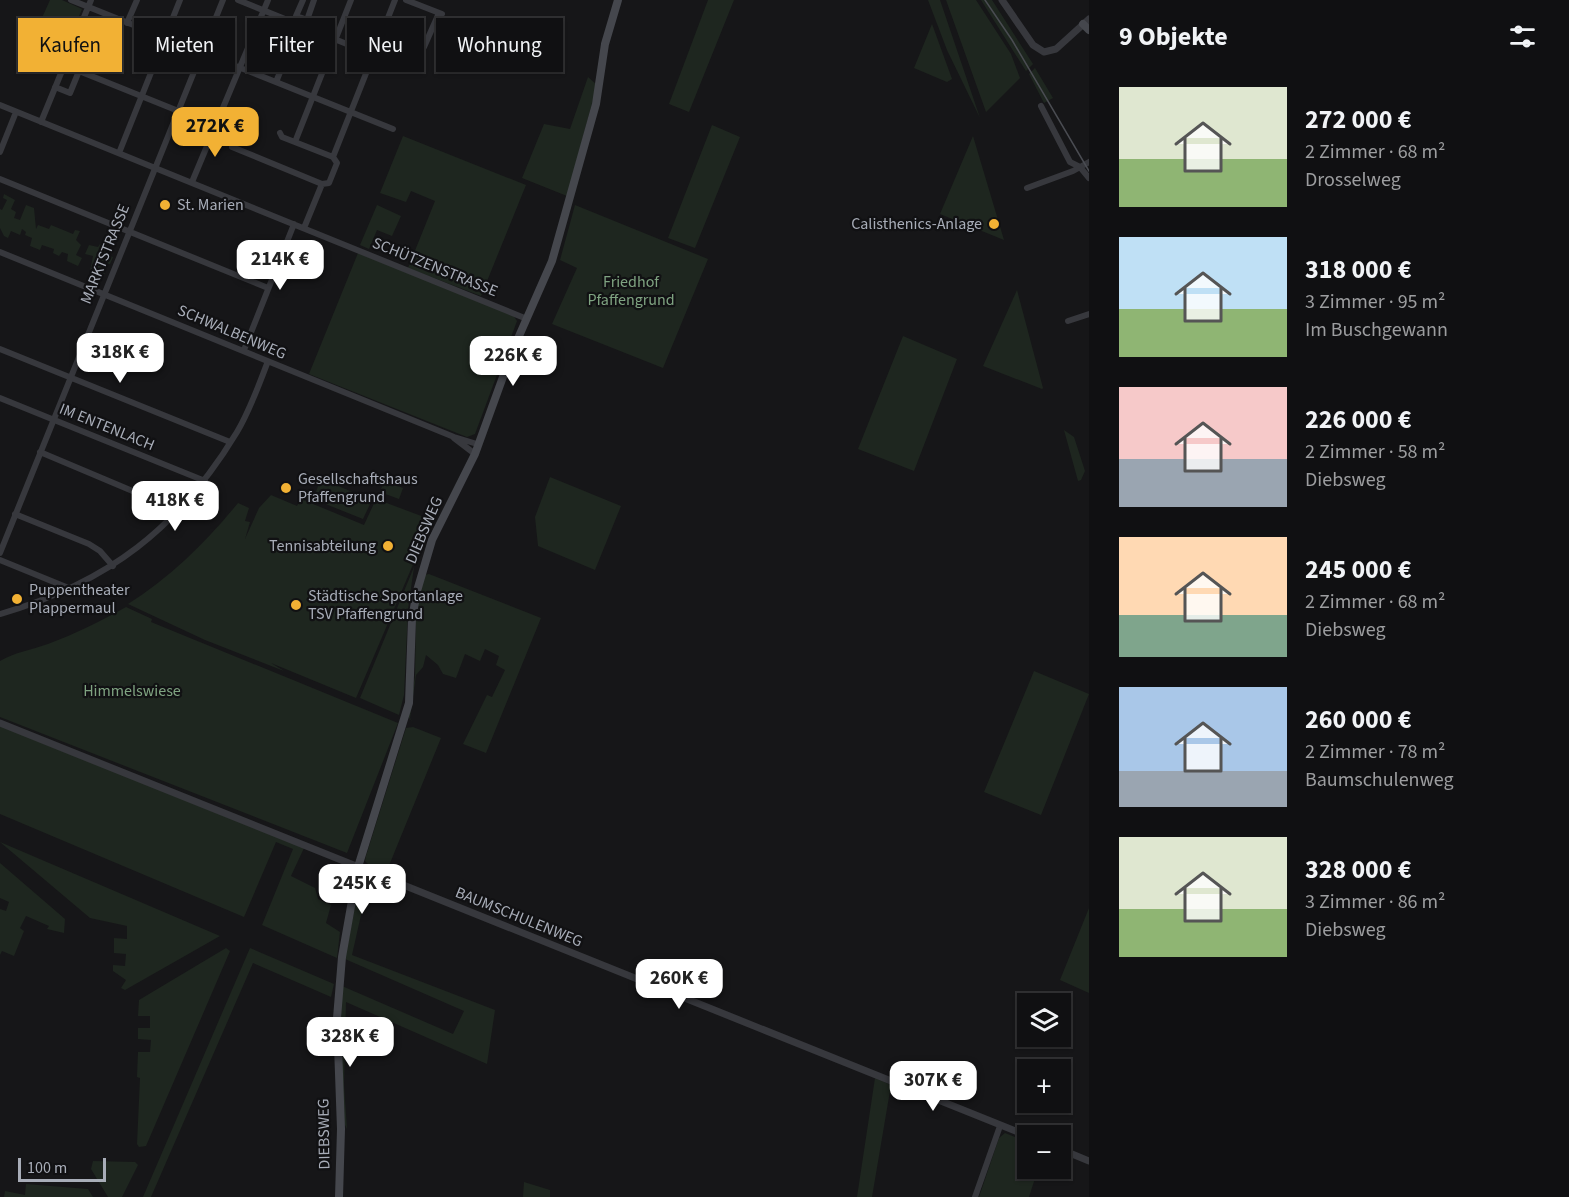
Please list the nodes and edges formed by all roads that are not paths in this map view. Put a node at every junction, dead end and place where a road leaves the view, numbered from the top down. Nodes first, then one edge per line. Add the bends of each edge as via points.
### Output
1 (71, 0) edge
2 (136, 0) edge
3 (180, 0) edge
4 (223, 0) edge
5 (237, 0) edge
6 (268, 0) edge
7 (303, 0) edge
8 (314, 0) edge
9 (351, 0) edge
10 (395, 0) edge
11 (406, 0) edge
12 (618, 0) edge
13 (1002, 0) edge
14 (90, 3) edge
15 (264, 11) junction
16 (84, 18) edge
17 (173, 18) edge
18 (216, 18) edge
19 (287, 18) edge
20 (297, 18) edge
21 (308, 18) edge
22 (388, 18) edge
23 (128, 23) junction
24 (1087, 24) edge
25 (134, 25) edge
26 (335, 39) joint
27 (347, 44) edge
28 (424, 46) dead end
29 (235, 66) edge
30 (240, 68) junction
31 (61, 72) edge
32 (79, 72) edge
33 (82, 72) edge
34 (152, 72) edge
35 (194, 72) edge
36 (280, 72) edge
37 (322, 72) edge
38 (367, 72) edge
39 (276, 82) junction
40 (56, 87) junction
41 (142, 96) junction
42 (312, 96) junction
43 (0, 105) edge
44 (1041, 106) dead end
45 (178, 110) junction
46 (16, 112) junction
47 (351, 112) junction
48 (41, 122) junction
49 (215, 125) junction
50 (393, 129) dead end
51 (280, 133) dead end
52 (295, 142) junction
53 (0, 152) edge
54 (119, 153) junction
55 (333, 157) junction
56 (1089, 162) edge
57 (155, 167) junction
58 (1080, 167) junction
59 (1089, 178) edge
60 (0, 179) edge
61 (192, 182) junction
62 (322, 184) junction
63 (1027, 188) dead end
64 (294, 224) junction
65 (304, 228) junction
66 (129, 231) junction
67 (0, 252) edge
68 (268, 288) junction
69 (104, 294) junction
70 (1089, 314) edge
71 (527, 320) junction
72 (1068, 321) dead end
73 (0, 350) edge
74 (244, 350) junction
75 (268, 361) junction
76 (70, 377) junction
77 (0, 399) edge
78 (53, 420) junction
79 (454, 437) junction
80 (230, 442) junction
81 (475, 444) junction
82 (40, 452) junction
83 (475, 454) junction
84 (205, 481) junction
85 (15, 514) junction
86 (171, 520) junction
87 (0, 553) edge
88 (0, 560) edge
89 (113, 566) junction
90 (71, 589) junction
91 (0, 614) edge
92 (0, 723) edge
93 (358, 867) junction
94 (1000, 1126) junction
95 (1017, 1132) edge
96 (1071, 1154) edge
97 (1089, 1161) edge
98 (339, 1197) edge
99 (975, 1197) edge

1 - 14 street
2 - 23 street
3 - 17 street
4 - 18 street, MARKTSTRASSE
5 - 15 street
6 - 15 street
7 - 20 street
8 - 21 street
9 - 26 street
10 - 22 street
11 - 28 street via 441,13
12 - 71 main road, DIEBSWEG via 604,44 596,104 578,173 552,261
13 - 24 street via 1033,45 1044,52 1056,49
14 - 16 street
14 - 23 street
15 - 19 street
15 - 30 street
23 - 25 street
26 - 27 street
29 - 30 street
30 - 39 street
30 - 49 street
31 - 40 street
32 - 40 street via 70,93
33 - 41 street
34 - 41 street
35 - 45 street, MARKTSTRASSE
36 - 39 street
37 - 42 street
38 - 47 street
39 - 42 street
40 - 48 street
41 - 45 street
41 - 54 street
42 - 47 street
42 - 52 street
43 - 46 street, SCHÜTZENSTRASSE
44 - 58 street via 1070,162
45 - 49 street
45 - 57 street, MARKTSTRASSE
46 - 48 street, SCHÜTZENSTRASSE
46 - 53 street
47 - 50 street
47 - 55 street
48 - 54 street, SCHÜTZENSTRASSE
49 - 61 street
49 - 62 street via 235,134 232,147
51 - 52 street
52 - 55 street
54 - 57 street, SCHÜTZENSTRASSE
55 - 62 street via 337,162 329,183
56 - 58 street
57 - 61 street, SCHÜTZENSTRASSE
57 - 66 street, MARKTSTRASSE
58 - 59 street
58 - 63 street
60 - 66 street
61 - 64 street, SCHÜTZENSTRASSE
62 - 65 street
64 - 65 street, SCHÜTZENSTRASSE
64 - 68 street
65 - 71 street, SCHÜTZENSTRASSE
66 - 68 street
66 - 69 street, MARKTSTRASSE
67 - 69 street, SCHWALBENWEG
68 - 74 street
69 - 74 street, SCHWALBENWEG
69 - 76 street, MARKTSTRASSE
70 - 72 street
71 - 81 main road, DIEBSWEG
73 - 76 street
74 - 75 street, SCHWALBENWEG
75 - 79 street, SCHWALBENWEG
75 - 80 street
76 - 78 street, MARKTSTRASSE
76 - 80 street
77 - 78 street, IM ENTENLACH
78 - 82 street, MARKTSTRASSE
78 - 84 street, IM ENTENLACH
79 - 81 street, SCHWALBENWEG
79 - 83 street, SCHWALBENWEG
80 - 84 street
81 - 83 main road, DIEBSWEG
82 - 85 street, MARKTSTRASSE
82 - 86 street via 142,495
83 - 93 main road, DIEBSWEG via 437,528 423,567 412,619 409,703
84 - 86 street
85 - 87 street, MARKTSTRASSE
85 - 89 street via 89,544
86 - 89 street
88 - 90 street
89 - 90 street
90 - 91 street
92 - 93 street, BAUMSCHULENWEG
93 - 94 street, BAUMSCHULENWEG
93 - 98 main road, DIEBSWEG via 337,1018
94 - 95 street, BAUMSCHULENWEG
94 - 99 street
96 - 97 street

